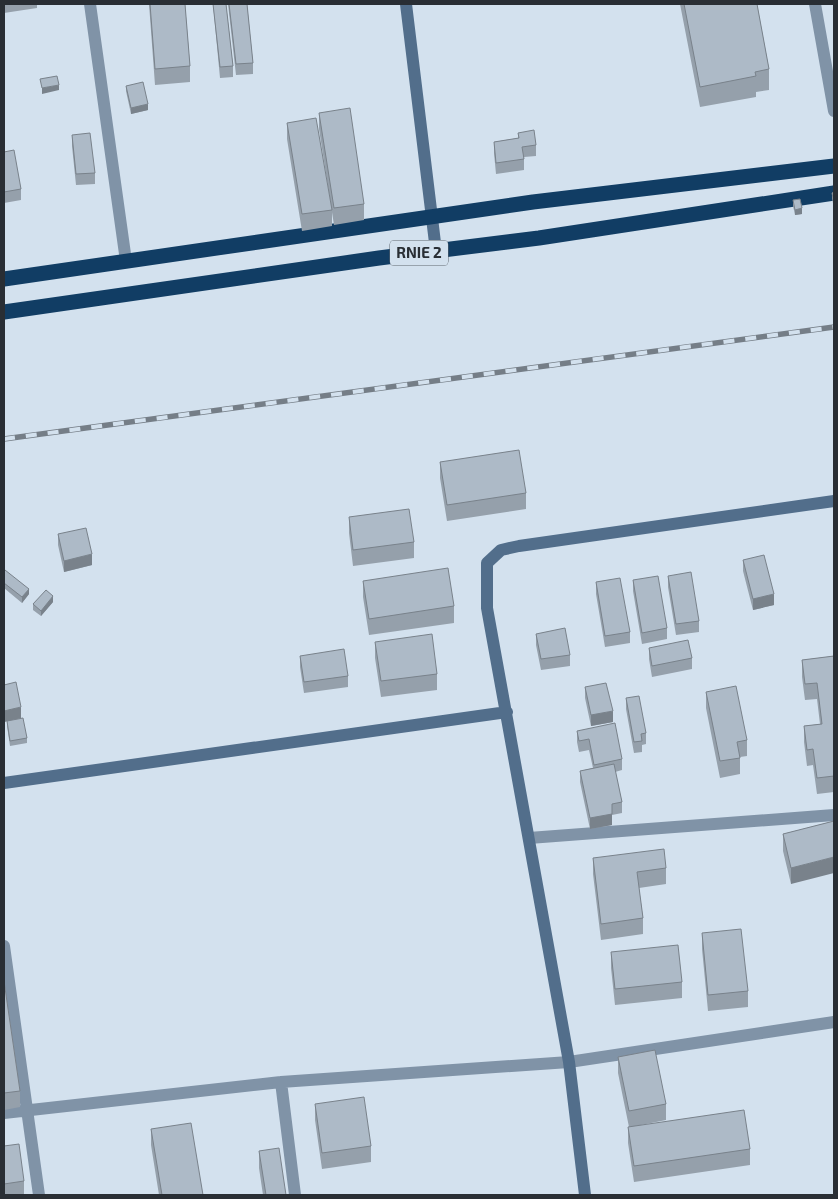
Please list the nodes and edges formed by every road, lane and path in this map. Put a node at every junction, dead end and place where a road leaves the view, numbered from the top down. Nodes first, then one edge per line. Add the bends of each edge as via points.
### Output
1 (90, 4) edge
2 (406, 4) edge
3 (815, 4) edge
4 (834, 111) edge
5 (834, 166) edge
6 (834, 193) edge
7 (431, 219) junction
8 (436, 251) junction
9 (126, 261) junction
10 (4, 279) edge
11 (4, 312) edge
12 (834, 500) edge
13 (507, 712) junction
14 (4, 783) edge
15 (834, 815) edge
16 (529, 838) junction
17 (4, 946) edge
18 (834, 1022) edge
19 (569, 1062) junction
20 (281, 1082) junction
21 (27, 1110) junction
22 (4, 1113) edge
23 (39, 1195) edge
24 (295, 1195) edge
25 (585, 1195) edge

1 - 9 street
2 - 7 street
3 - 4 street
5 - 7 highway, RNIE 2 via 533,202
6 - 8 highway, RNIE 2
7 - 8 street
7 - 9 highway, RNIE 2
8 - 11 highway, RNIE 2
9 - 10 highway, RNIE 2
12 - 13 street via 501,550 487,562 486,608
13 - 14 street
13 - 16 street
15 - 16 street
16 - 19 street
17 - 21 street
18 - 19 street
19 - 20 street
19 - 25 street
20 - 21 street
20 - 24 street
21 - 22 street
21 - 23 street

